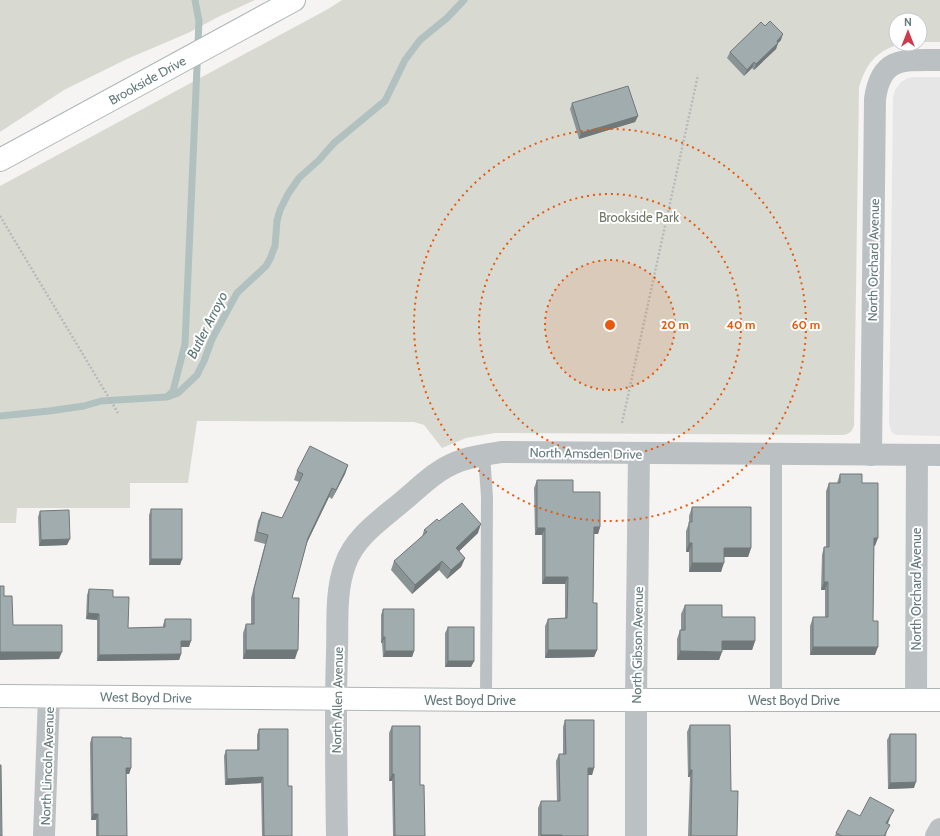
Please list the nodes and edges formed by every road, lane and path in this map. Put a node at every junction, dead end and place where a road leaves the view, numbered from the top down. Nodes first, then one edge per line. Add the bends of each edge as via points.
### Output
1 (294, 0) edge
2 (940, 60) edge
3 (698, 75) dead end
4 (0, 160) edge
5 (0, 216) edge
6 (118, 413) dead end
7 (622, 423) dead end
8 (639, 454) junction
9 (776, 454) junction
10 (871, 454) junction
11 (484, 455) junction
12 (917, 455) junction
13 (940, 455) edge
14 (345, 564) joint
15 (0, 696) edge
16 (49, 696) junction
17 (336, 699) junction
18 (486, 700) junction
19 (636, 700) junction
20 (776, 700) junction
21 (916, 700) junction
22 (940, 700) edge
23 (940, 829) edge
24 (44, 836) edge
25 (337, 836) edge
26 (636, 836) edge
27 (936, 836) edge

1 - 4 street, Brookside Drive
2 - 10 street, North Orchard Avenue via 904,60 895,63 880,78 875,99
3 - 7 path
5 - 6 path
8 - 9 street, North Amsden Drive
8 - 11 street, North Amsden Drive via 501,452
8 - 19 street, North Gibson Avenue
9 - 10 street, North Amsden Drive
9 - 20 lane
10 - 12 street, North Amsden Drive
11 - 14 street, North Amsden Drive via 456,462 434,474 367,532 353,548
11 - 18 lane via 487,497
12 - 13 street, North Amsden Drive
12 - 21 street, North Orchard Avenue
14 - 17 street, North Allen Avenue via 338,605
15 - 16 street, West Boyd Drive
16 - 17 street, West Boyd Drive
16 - 24 street, North Lincoln Avenue
17 - 18 street, West Boyd Drive
17 - 25 street, North Allen Avenue
18 - 19 street, West Boyd Drive
19 - 20 street, West Boyd Drive
19 - 26 street, North Gibson Avenue
20 - 21 street, West Boyd Drive
21 - 22 street, West Boyd Drive
23 - 27 street

